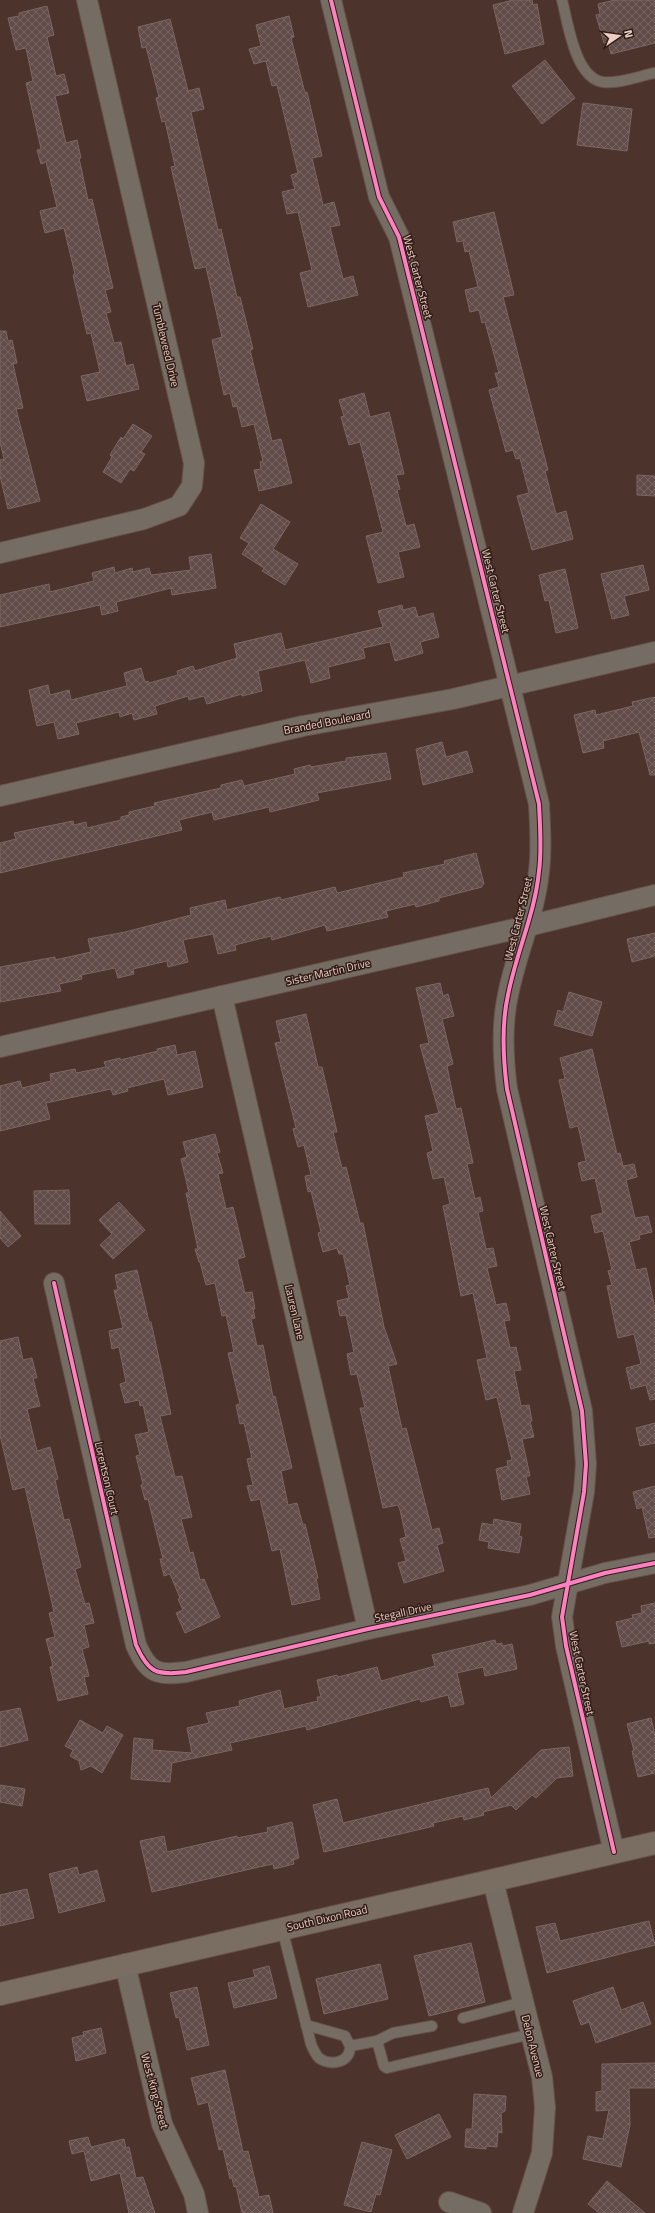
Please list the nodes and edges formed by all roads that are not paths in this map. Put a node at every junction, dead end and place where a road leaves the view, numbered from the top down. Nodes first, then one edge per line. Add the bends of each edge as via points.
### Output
1 (87, 0) edge
2 (331, 0) edge
3 (562, 0) edge
4 (655, 73) edge
5 (0, 553) edge
6 (655, 652) edge
7 (510, 685) junction
8 (0, 796) edge
9 (655, 895) edge
10 (528, 926) junction
11 (222, 996) junction
12 (0, 1047) edge
13 (54, 1283) dead end
14 (655, 1563) edge
15 (568, 1583) junction
16 (368, 1629) junction
17 (154, 1670) joint
18 (655, 1843) edge
19 (614, 1852) junction
20 (493, 1880) junction
21 (282, 1928) junction
22 (125, 1964) junction
23 (0, 1994) edge
24 (523, 2002) junction
25 (463, 2018) dead end
26 (306, 2025) junction
27 (432, 2026) dead end
28 (531, 2034) junction
29 (377, 2041) junction
30 (350, 2046) junction
31 (450, 2202) dead end
32 (198, 2213) edge
33 (481, 2213) edge
34 (522, 2213) edge

1 - 5 street, Tumbleweed Drive via 194,463 192,486 179,506 144,519
2 - 7 street, West Carter Street via 379,197 399,237
3 - 4 lane via 578,61 591,77 603,82
6 - 7 street, Branded Boulevard
7 - 8 street, Branded Boulevard via 453,699 303,726
7 - 10 street, West Carter Street via 539,804 539,872
9 - 10 street, Sister Martin Drive
10 - 11 street, Sister Martin Drive
10 - 15 street, West Carter Street via 508,995 503,1058 507,1089 582,1411 586,1464 584,1492
11 - 12 street, Sister Martin Drive
11 - 16 street, Lauren Lane
13 - 17 street, Lorentson Court via 136,1646 144,1664
14 - 15 street, Stegall Drive
15 - 16 street, Stegall Drive via 530,1595
15 - 19 street, West Carter Street via 562,1618 566,1646
16 - 17 street, Stegall Drive via 186,1672 172,1674
18 - 19 main road, South Dixon Road
19 - 20 main road, South Dixon Road
20 - 21 main road, South Dixon Road
20 - 24 street, Delon Avenue
21 - 22 main road, South Dixon Road
21 - 26 lane
22 - 23 main road, South Dixon Road
22 - 32 street, West King Street via 162,2124 194,2194
24 - 25 lane
24 - 28 street, Delon Avenue
26 - 30 lane via 345,2036
26 - 30 lane via 317,2056 326,2061 338,2062 345,2059
27 - 29 lane via 393,2033
28 - 29 lane via 387,2068 384,2066
28 - 34 street, Delon Avenue via 542,2077 545,2107 542,2153
29 - 30 lane
31 - 33 street

